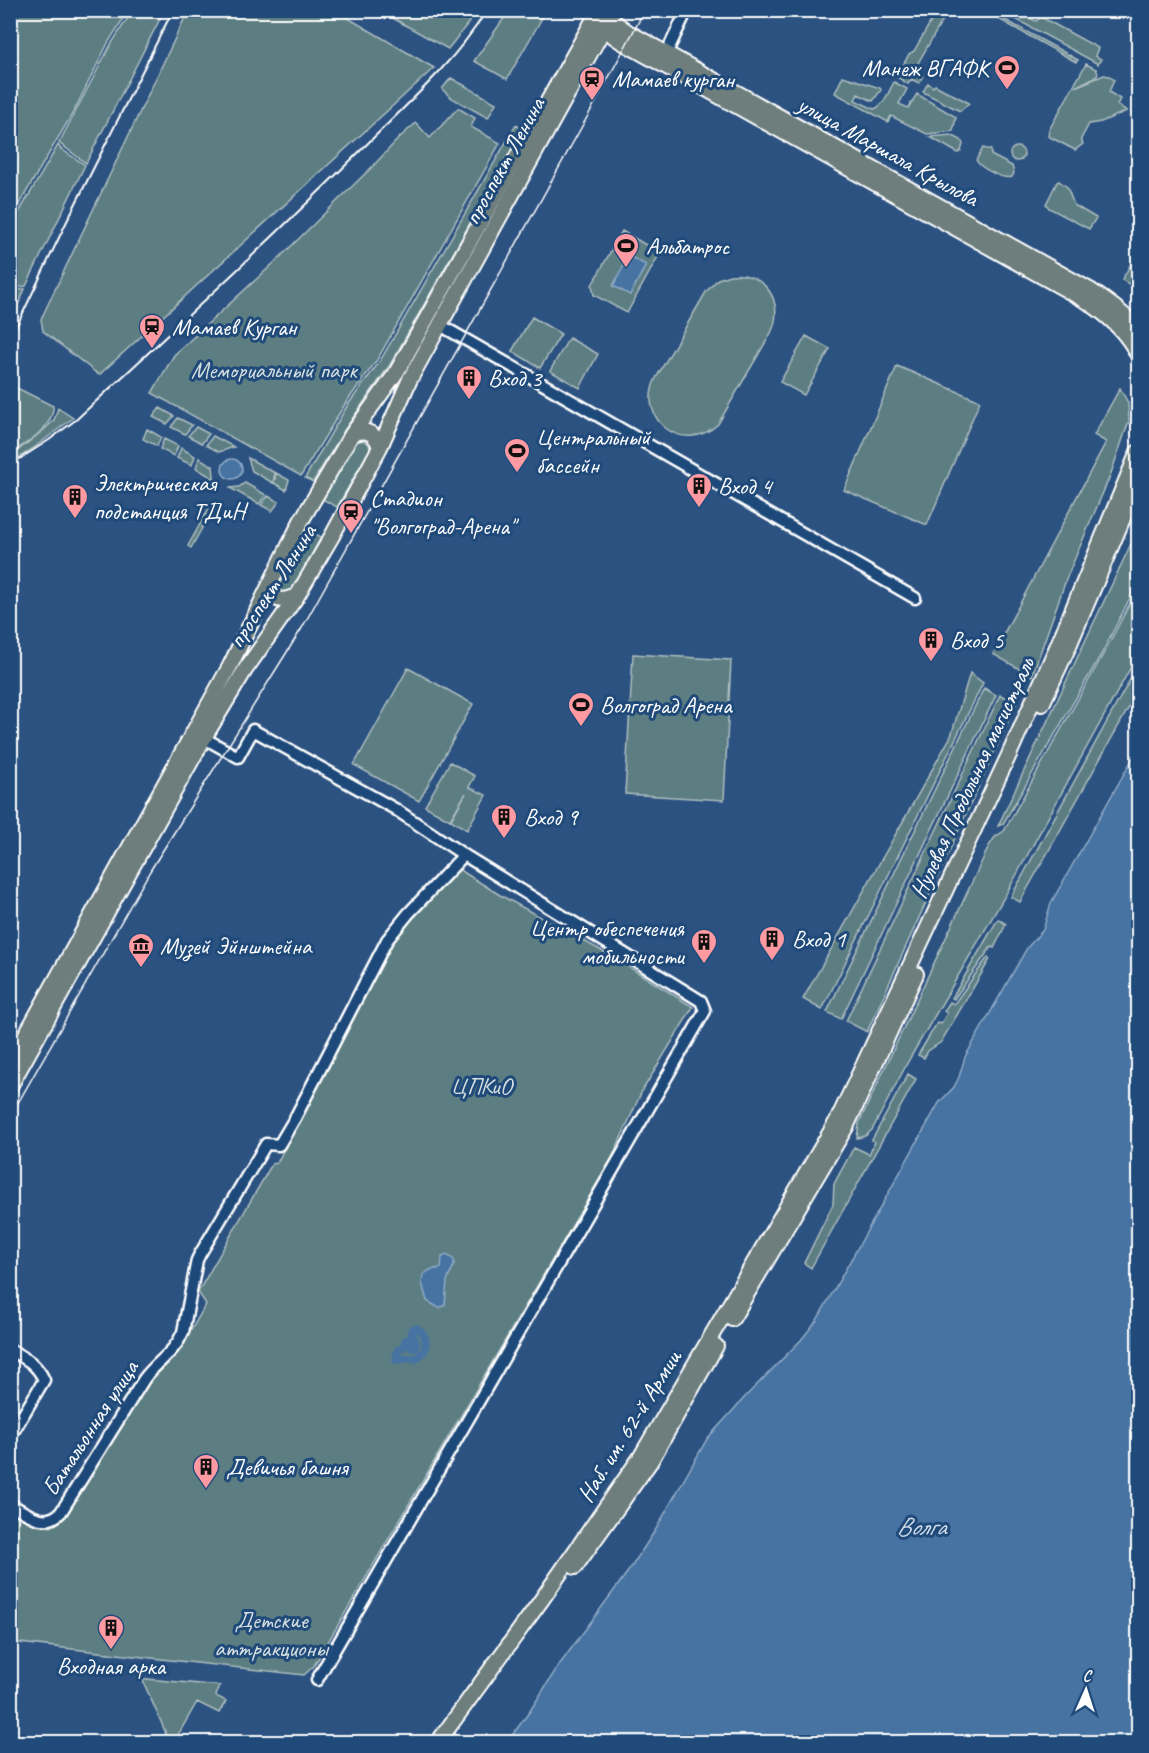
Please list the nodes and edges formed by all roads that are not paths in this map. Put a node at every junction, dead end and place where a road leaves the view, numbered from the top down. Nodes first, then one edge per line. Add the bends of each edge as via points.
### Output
1 (687, 10) edge
2 (605, 16) edge
3 (663, 58) junction
4 (990, 241) junction
5 (440, 325) junction
6 (1138, 330) edge
7 (1138, 355) edge
8 (352, 434) junction
9 (380, 447) junction
10 (1138, 452) edge
11 (1138, 483) edge
12 (270, 584) junction
13 (297, 596) junction
14 (915, 598) dead end
15 (204, 738) junction
16 (464, 855) junction
17 (10, 1063) edge
18 (10, 1086) edge
19 (842, 1123) junction
20 (10, 1350) edge
21 (10, 1437) edge
22 (10, 1504) edge
23 (317, 1680) dead end
24 (438, 1743) edge
25 (448, 1743) edge

1 - 3 street
2 - 3 main road, улица Маршала Крылова via 612,36
2 - 5 main road, проспект Ленина
2 - 8 main road, проспект Ленина via 396,373
3 - 4 main road, улица Маршала Крылова via 939,217
4 - 6 main road, улица Маршала Крылова via 1100,296
4 - 7 main road, улица Маршала Крылова via 1104,312 1134,344
5 - 9 main road, проспект Ленина via 410,379
5 - 14 street
8 - 9 main road via 371,432
8 - 12 main road, проспект Ленина via 301,521
9 - 13 main road, проспект Ленина
10 - 19 main road, Нулевая Продольная магистраль via 1057,647
11 - 19 main road, Нулевая Продольная магистраль via 1068,648
12 - 13 main road via 273,595 281,601
12 - 17 main road, проспект Ленина via 230,666
13 - 15 main road, проспект Ленина
15 - 16 street via 238,757 253,730 395,809
15 - 18 main road, проспект Ленина
16 - 22 street, Батальонная улица via 387,940 279,1145 266,1144 200,1254 179,1342 144,1379 57,1516 44,1520
16 - 23 street via 701,1001 705,1011
19 - 24 main road, Наб. им. 62-й Армии via 640,1458
19 - 25 main road, Наб. им. 62-й Армии via 651,1462
20 - 21 street via 32,1361 44,1380

